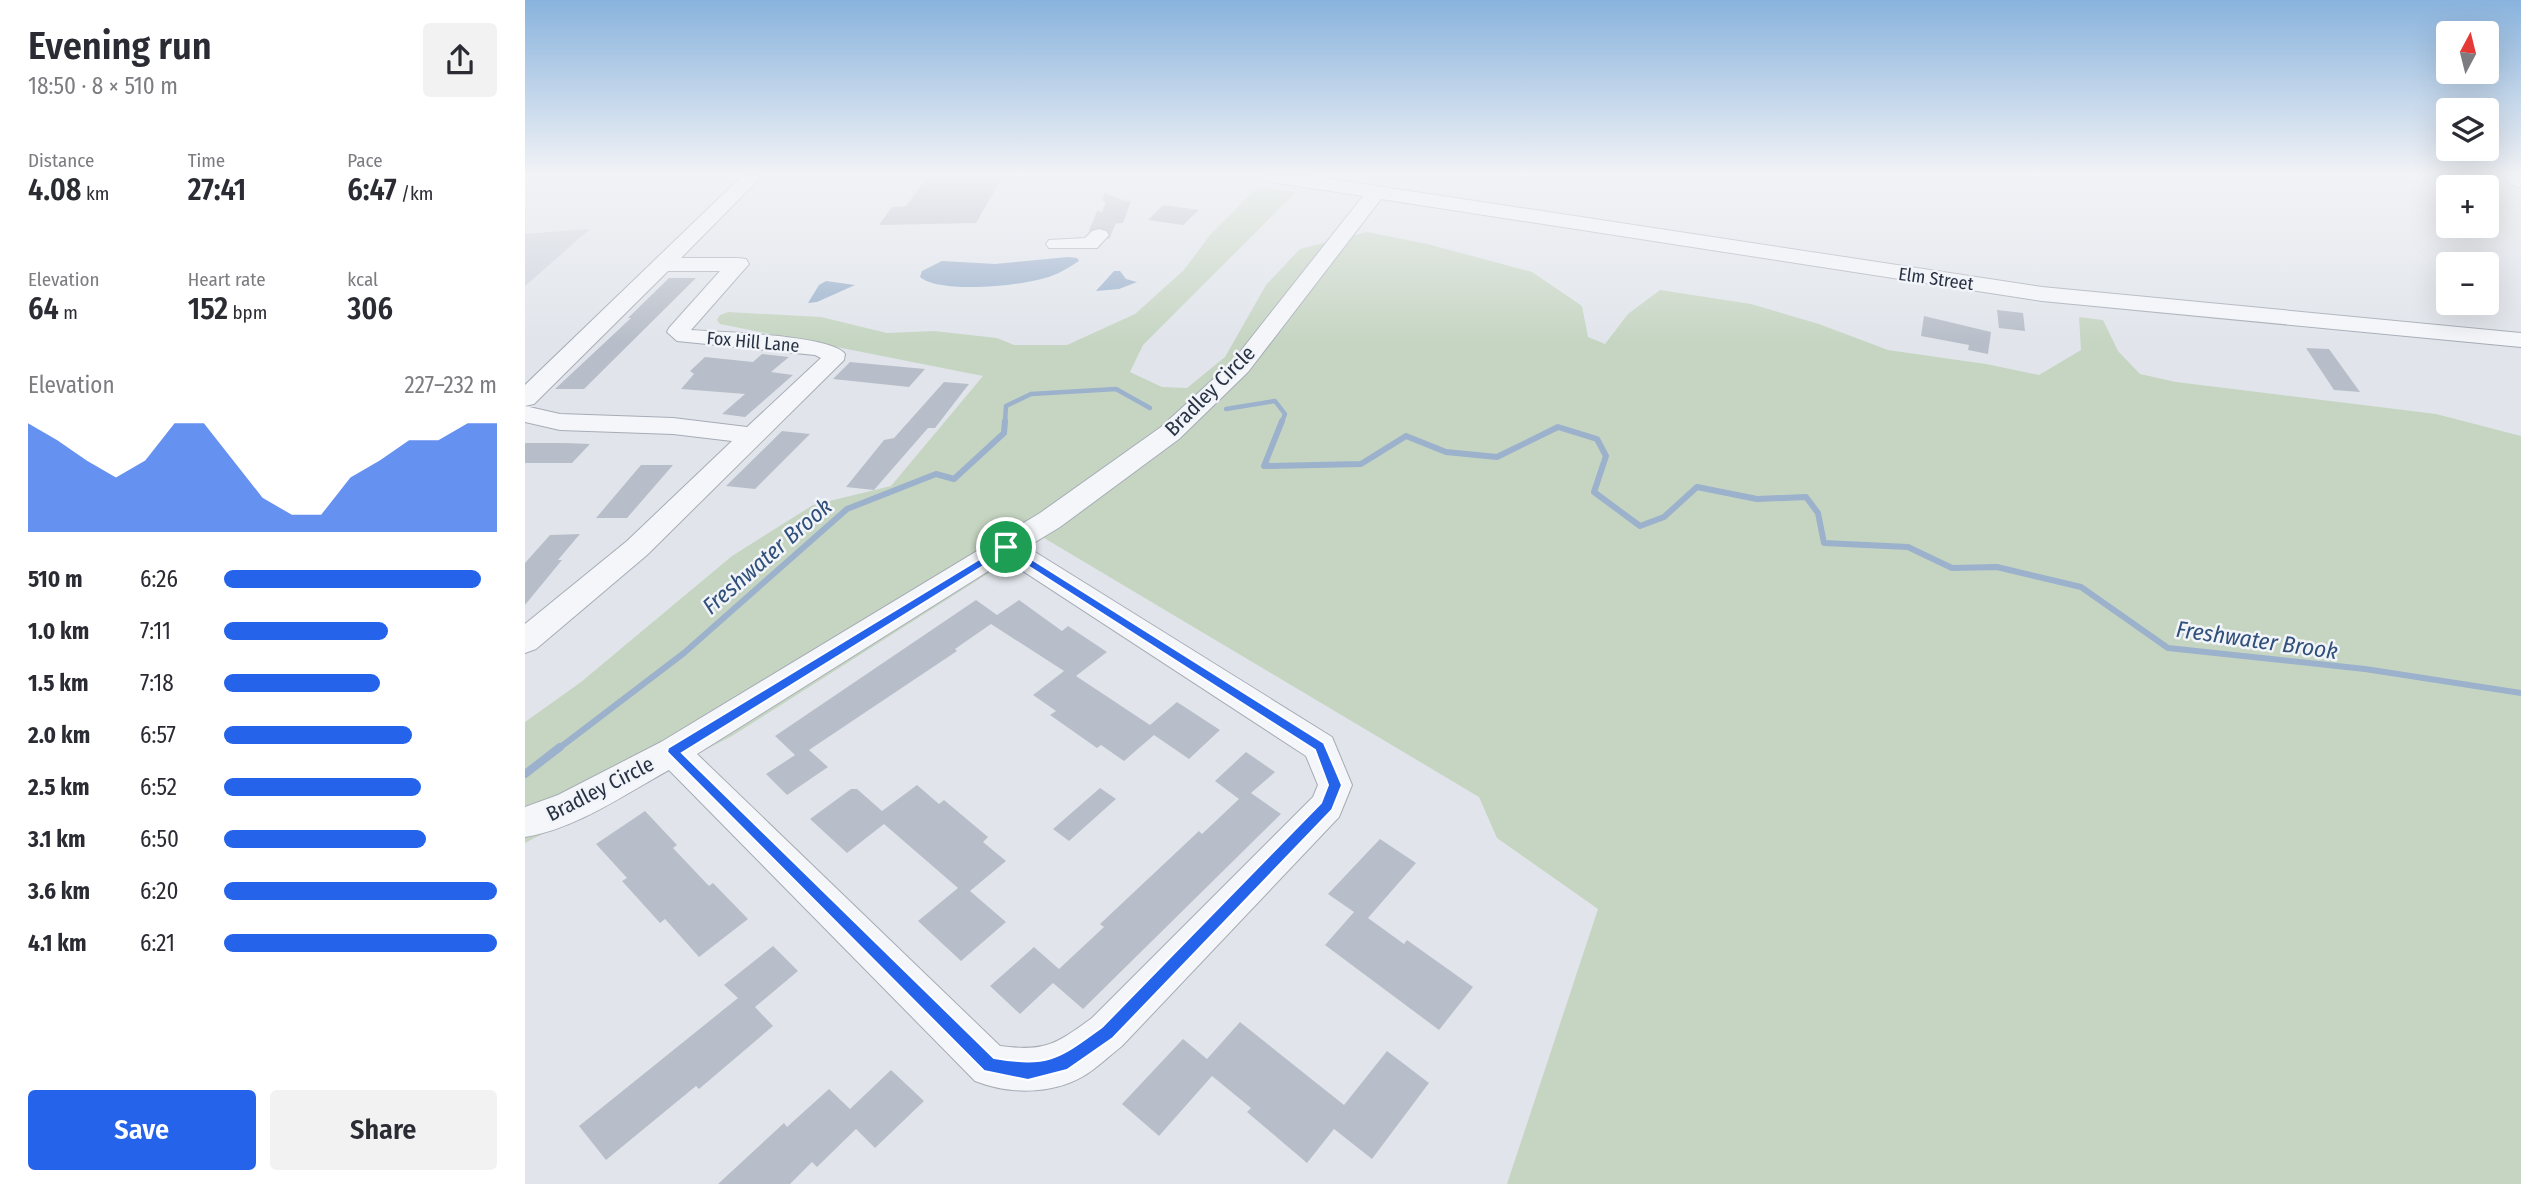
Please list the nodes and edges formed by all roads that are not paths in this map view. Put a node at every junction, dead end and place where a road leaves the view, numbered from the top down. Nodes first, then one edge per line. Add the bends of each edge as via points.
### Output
1 (698, 231) edge
2 (1345, 231) edge
3 (1628, 231) edge
4 (1099, 235) dead end
5 (1056, 244) dead end
6 (665, 264) junction
7 (2521, 340) edge
8 (525, 399) edge
9 (525, 414) edge
10 (753, 436) junction
11 (1006, 547) junction
12 (525, 641) edge
13 (673, 752) junction
14 (525, 822) edge

1 - 6 street
2 - 11 street, Bradley Circle via 1240,367 1170,433
3 - 7 street, Elm Street via 2042,294
4 - 5 street via 1090,244
6 - 8 street
6 - 10 street, Fox Hill Lane via 738,264 680,328 685,336 820,348 833,355
9 - 10 street via 560,422 673,426
10 - 12 street, Fox Hill Lane via 637,548
11 - 13 street, Bradley Circle
11 - 13 street, Bradley Circle via 1320,747 1335,785 1327,806 1308,826 1107,1032 1067,1062 1028,1072 990,1066
13 - 14 street, Bradley Circle via 570,806

